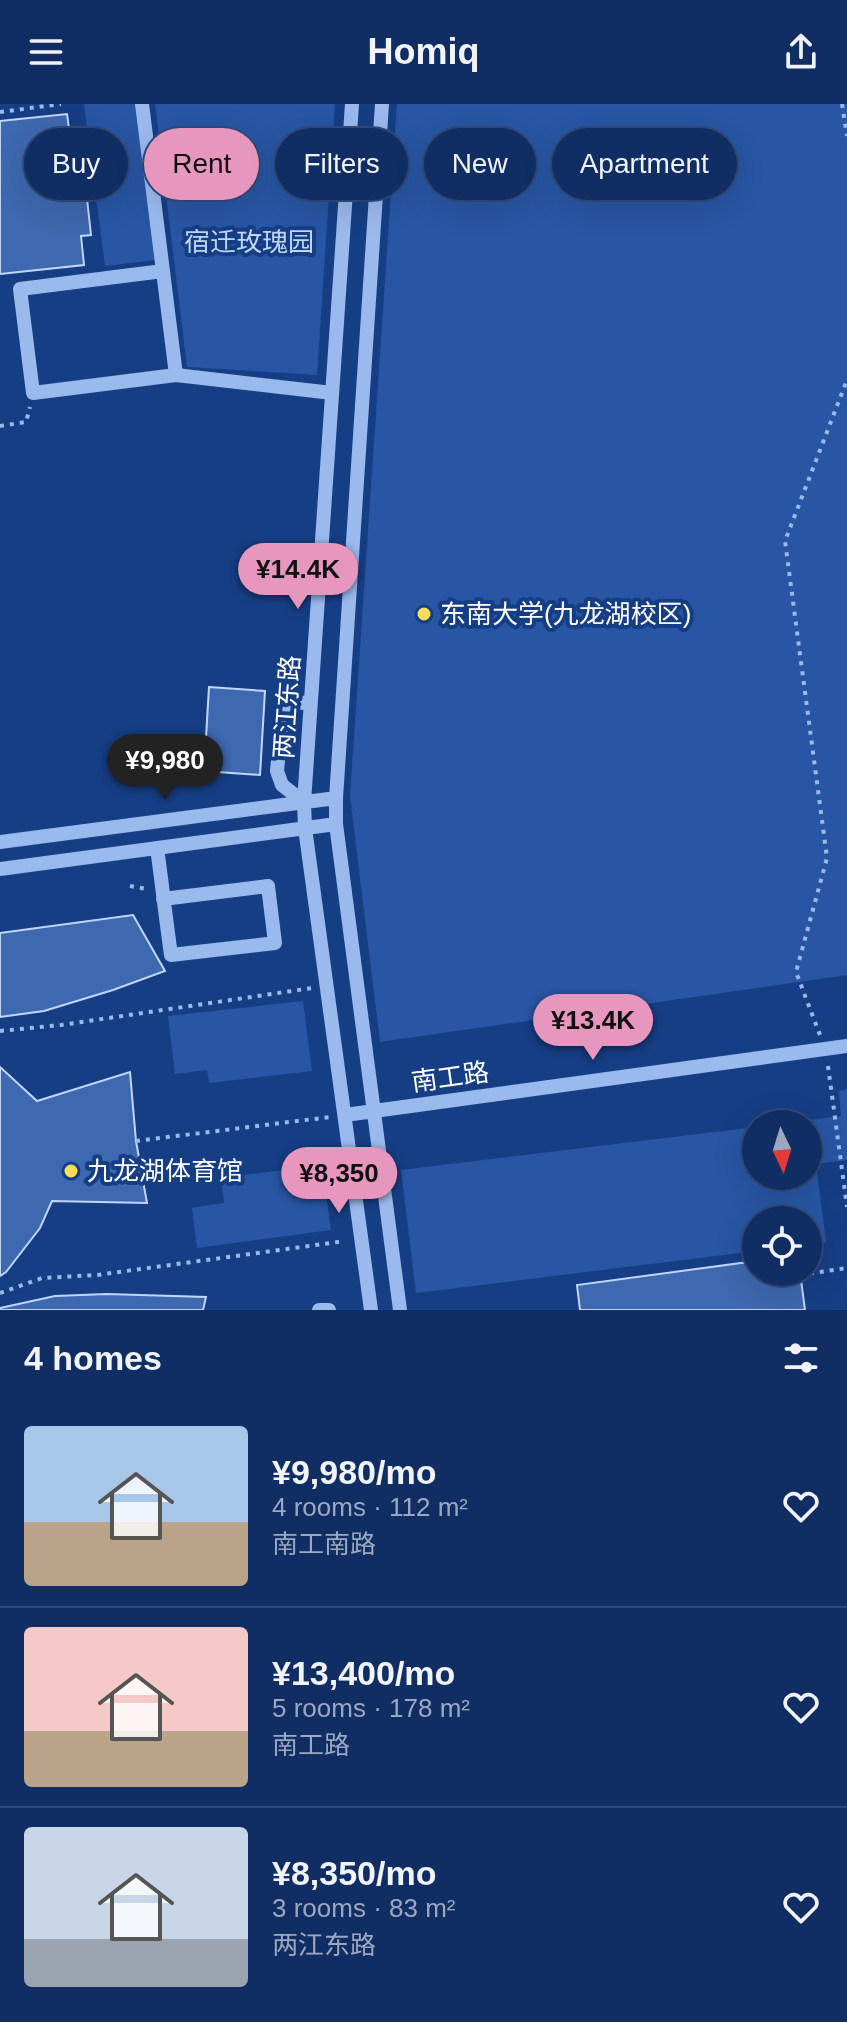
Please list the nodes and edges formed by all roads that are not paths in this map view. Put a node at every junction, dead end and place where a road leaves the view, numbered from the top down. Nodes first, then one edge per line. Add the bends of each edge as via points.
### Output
1 (142, 104) edge
2 (352, 104) edge
3 (382, 104) edge
4 (163, 271) junction
5 (176, 375) junction
6 (332, 393) junction
7 (311, 702) junction
8 (336, 798) junction
9 (304, 802) junction
10 (336, 824) junction
11 (305, 828) junction
12 (0, 842) edge
13 (157, 848) junction
14 (0, 869) edge
15 (163, 899) junction
16 (847, 1046) edge
17 (375, 1111) junction
18 (345, 1115) junction
19 (319, 1310) edge
20 (329, 1310) edge
21 (371, 1310) edge
22 (400, 1310) edge

1 - 4 street
2 - 6 street, 两江东路
3 - 8 street, 两江东路
4 - 5 street
4 - 5 street via 20,289 33,393
5 - 6 street
6 - 7 street, 两江东路
7 - 9 street, 两江东路
7 - 9 street via 283,708 277,771 282,785
8 - 9 street
8 - 10 street, 两江东路
9 - 11 street, 两江东路
9 - 12 street
10 - 11 street
10 - 17 street, 两江东路
11 - 13 street
11 - 18 street, 两江东路
13 - 14 street
13 - 15 street
15 - 15 street via 268,886 275,943 171,955
16 - 17 street, 南工路
17 - 18 street, 南工路
17 - 22 street, 两江东路
18 - 21 street, 两江东路
19 - 20 street

